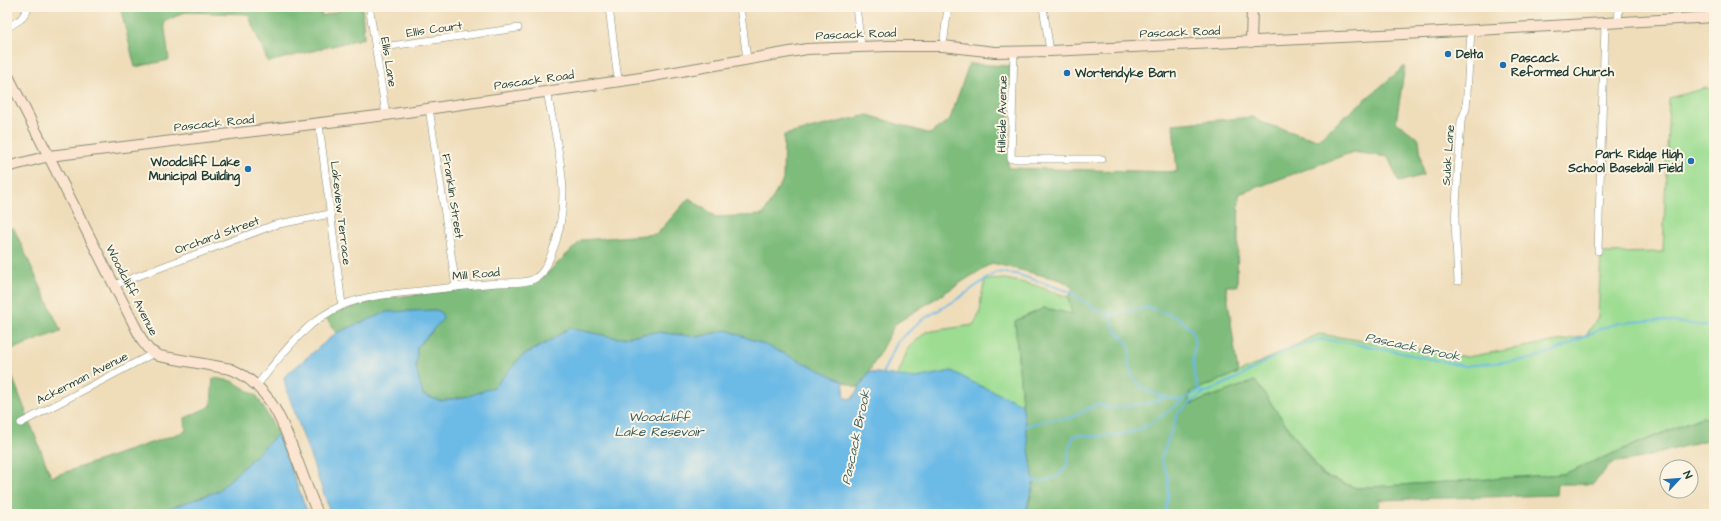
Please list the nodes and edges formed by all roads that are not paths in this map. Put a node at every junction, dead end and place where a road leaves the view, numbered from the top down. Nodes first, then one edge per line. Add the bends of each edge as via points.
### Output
1 (29, 7) edge
2 (609, 7) edge
3 (740, 7) edge
4 (856, 7) edge
5 (948, 7) edge
6 (1043, 7) edge
7 (1252, 7) edge
8 (1619, 7) edge
9 (370, 12) dead end
10 (1711, 14) edge
11 (1618, 23) junction
12 (1606, 24) junction
13 (7, 28) edge
14 (518, 28) dead end
15 (1471, 31) junction
16 (1251, 42) junction
17 (861, 46) junction
18 (943, 46) junction
19 (376, 48) junction
20 (1014, 51) junction
21 (1050, 51) junction
22 (747, 59) junction
23 (7, 74) edge
24 (618, 80) junction
25 (547, 91) junction
26 (429, 108) junction
27 (386, 115) junction
28 (319, 124) junction
29 (49, 156) junction
30 (1102, 159) dead end
31 (7, 167) edge
32 (330, 214) junction
33 (1598, 252) dead end
34 (1458, 281) dead end
35 (114, 285) junction
36 (456, 286) junction
37 (342, 305) junction
38 (154, 353) junction
39 (258, 386) junction
40 (20, 422) dead end
41 (318, 514) edge

1 - 13 street via 21,20
2 - 24 street
3 - 22 street
4 - 17 street
5 - 18 street
6 - 21 street
7 - 16 street
8 - 11 street
9 - 19 street, Ellis Lane
10 - 11 street, Pascack Road
11 - 12 street, Pascack Road
12 - 15 street, Pascack Road
12 - 33 street
14 - 19 street, Ellis Court
15 - 16 street, Pascack Road
15 - 34 street, Sulak Lane via 1466,109 1461,121 1455,222
16 - 21 street, Pascack Road
17 - 18 street, Pascack Road
17 - 22 street, Pascack Road via 807,49
18 - 20 street, Pascack Road via 995,52
19 - 27 street, Ellis Lane
20 - 21 street, Pascack Road
20 - 30 street, Hillside Avenue via 1012,159
22 - 24 street, Pascack Road
23 - 29 street, Woodcliff Avenue
24 - 25 street, Pascack Road
25 - 26 street, Pascack Road
25 - 36 street, Mill Road via 564,193 557,241 544,270 528,281
26 - 27 street, Pascack Road
26 - 36 street, Franklin Street
27 - 28 street, Pascack Road
28 - 29 street, Pascack Road
28 - 32 street, Lakeview Terrace
29 - 31 street, Pascack Road
29 - 35 street, Woodcliff Avenue
32 - 35 street, Orchard Street via 274,225
32 - 37 street, Lakeview Terrace
35 - 38 street, Woodcliff Avenue via 136,331
36 - 37 street, Mill Road via 374,296
37 - 39 street, Mill Road via 303,331
38 - 39 street, Woodcliff Avenue via 167,358 231,369 246,376
38 - 40 street, Ackerman Avenue
39 - 41 street, Woodcliff Avenue via 283,422

